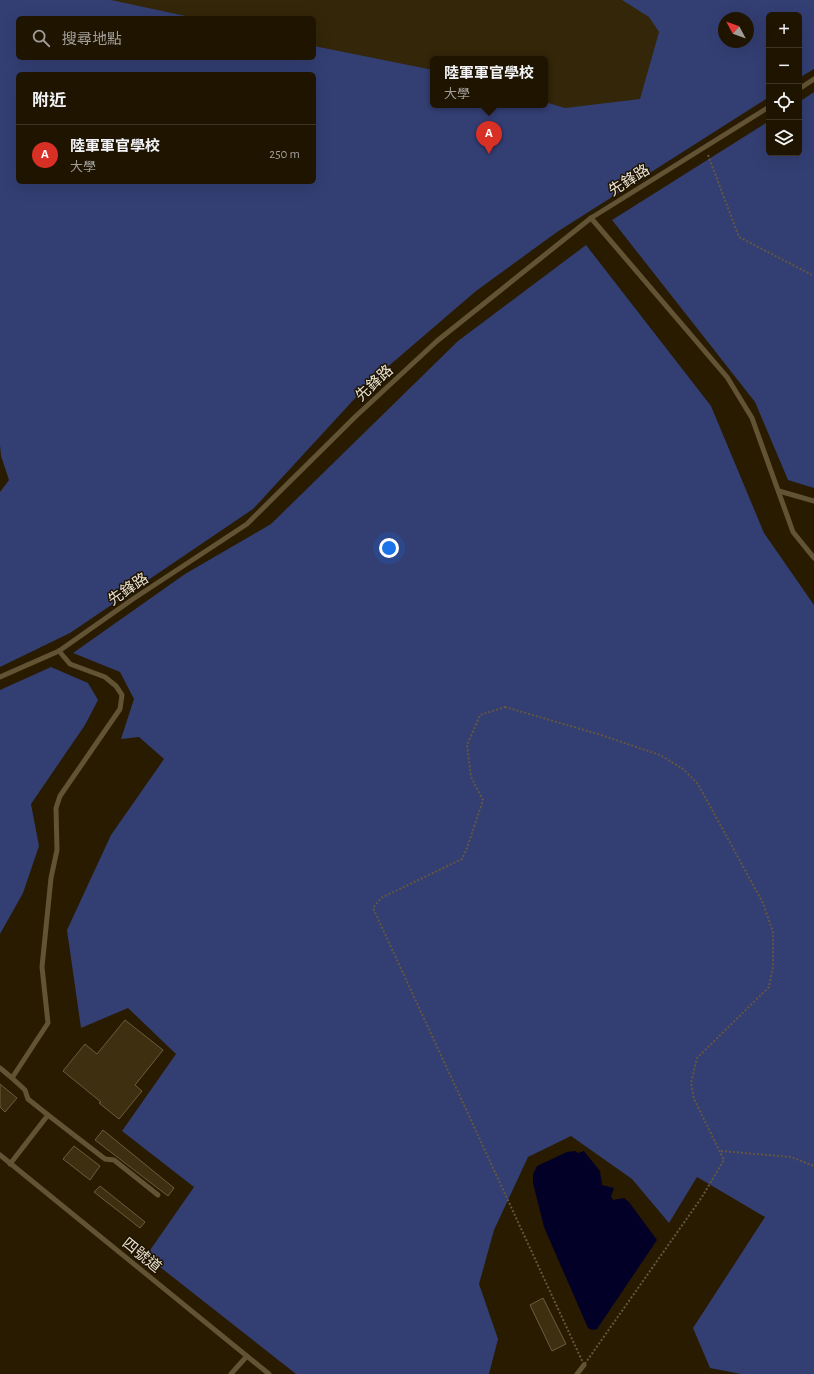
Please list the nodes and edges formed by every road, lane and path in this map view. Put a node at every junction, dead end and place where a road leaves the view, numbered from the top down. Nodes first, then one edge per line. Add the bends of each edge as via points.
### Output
1 (814, 79) edge
2 (802, 87) edge
3 (766, 109) edge
4 (705, 147) junction
5 (591, 218) junction
6 (814, 276) edge
7 (779, 491) junction
8 (814, 500) edge
9 (814, 558) edge
10 (59, 651) junction
11 (0, 677) edge
12 (0, 1068) edge
13 (12, 1078) junction
14 (48, 1115) junction
15 (720, 1151) junction
16 (0, 1155) edge
17 (10, 1164) junction
18 (814, 1166) edge
19 (158, 1195) dead end
20 (247, 1356) junction
21 (584, 1365) junction
22 (231, 1374) edge
23 (269, 1374) edge
24 (577, 1374) edge

1 - 2 lane
3 - 4 lane, 先鋒路
4 - 5 lane, 先鋒路
4 - 6 path via 739,237
5 - 7 lane via 727,377 752,418
5 - 10 lane, 先鋒路 via 437,341 355,417 247,524
7 - 8 lane
7 - 9 lane via 793,532
10 - 11 lane, 先鋒路
10 - 13 lane via 70,664 105,676 122,695 120,709 60,796 56,808 57,850 51,878 42,967 48,1023
12 - 13 lane
13 - 14 lane via 25,1090 28,1099
14 - 17 lane
14 - 19 lane via 105,1159 114,1160
15 - 18 path via 791,1157
15 - 21 path via 724,1160 702,1197
15 - 21 path via 694,1099 691,1083 697,1058 769,987 774,966 773,932 763,902 698,784 682,769 660,755 505,707 480,715 467,745 471,777 483,800 462,859 381,898 373,908
16 - 17 lane, 四號道
17 - 20 lane, 四號道
20 - 22 lane
20 - 23 lane, 四號道
21 - 24 lane

